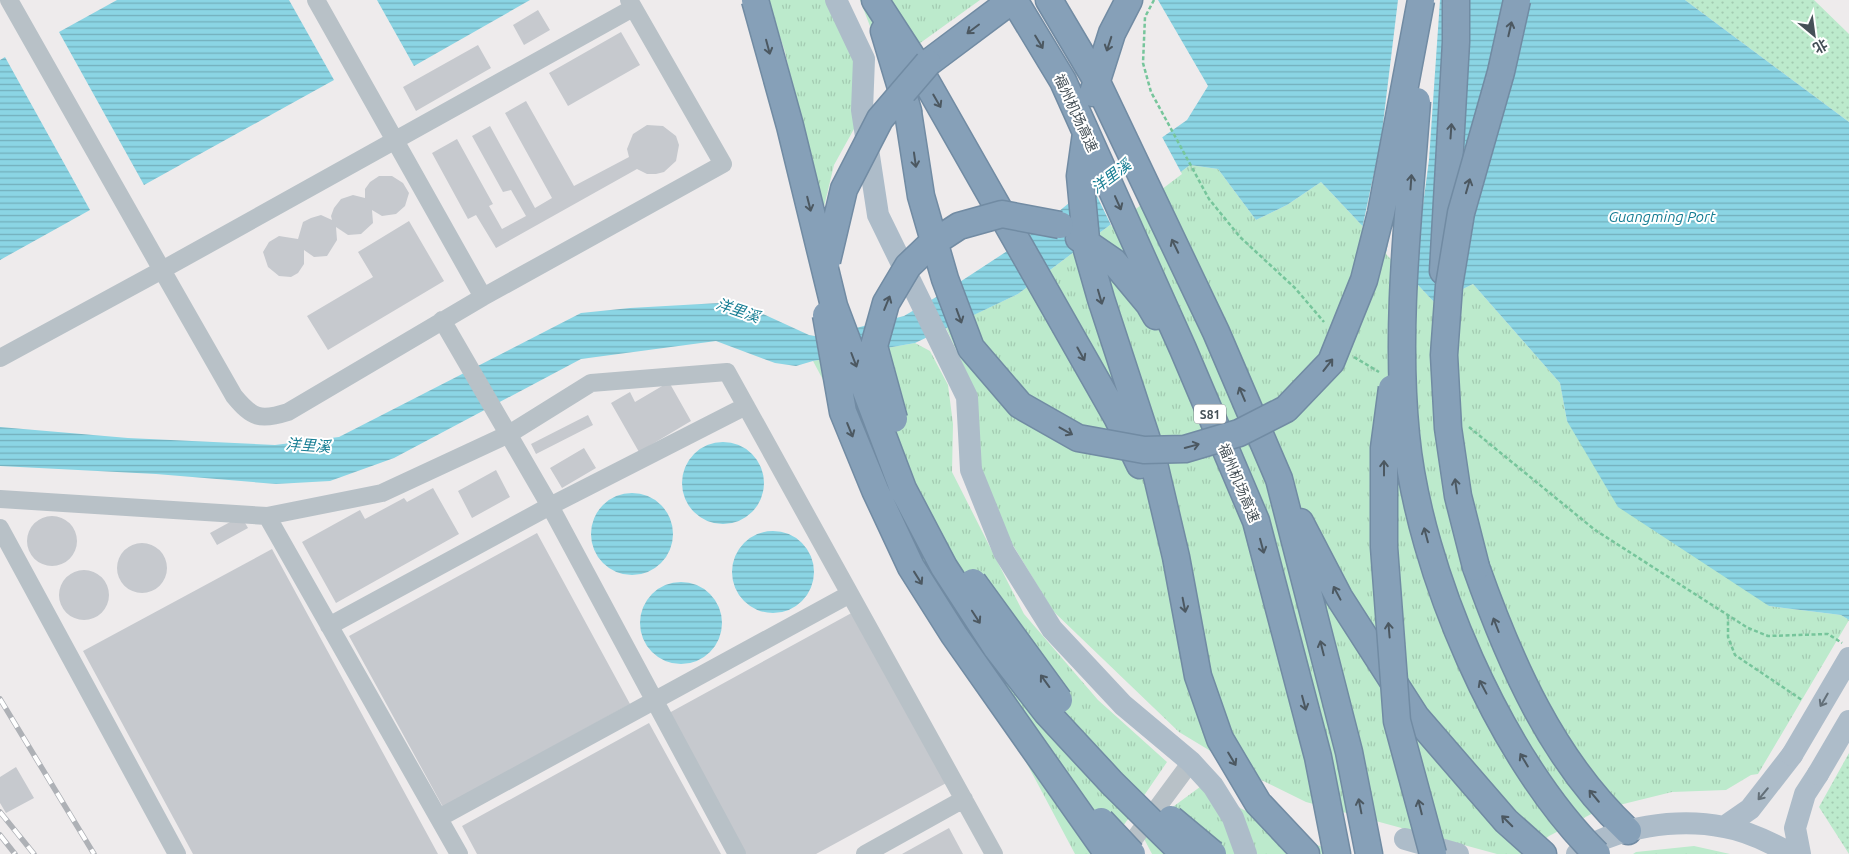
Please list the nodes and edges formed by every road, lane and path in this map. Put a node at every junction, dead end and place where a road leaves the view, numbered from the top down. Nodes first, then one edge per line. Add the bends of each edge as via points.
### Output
1 (10, 0) edge
2 (316, 0) edge
3 (755, 0) edge
4 (836, 0) edge
5 (871, 0) edge
6 (875, 0) edge
7 (1013, 0) edge
8 (1049, 0) edge
9 (1129, 0) edge
10 (1154, 0) edge
11 (1422, 0) edge
12 (1456, 0) edge
13 (1516, 0) edge
14 (631, 4) edge
15 (395, 140) junction
16 (1197, 176) dead end
17 (1408, 223) junction
18 (162, 270) junction
19 (483, 297) junction
20 (442, 320) junction
21 (1444, 355) junction
22 (0, 358) edge
23 (1203, 398) junction
24 (746, 406) junction
25 (509, 434) junction
26 (1278, 479) junction
27 (0, 499) edge
28 (550, 506) junction
29 (267, 516) junction
30 (0, 528) edge
31 (1176, 557) junction
32 (850, 594) junction
33 (1728, 615) dead end
34 (329, 626) junction
35 (1768, 636) dead end
36 (1849, 648) edge
37 (1849, 658) edge
38 (654, 698) junction
39 (1802, 700) dead end
40 (1849, 721) edge
41 (1018, 729) junction
42 (1191, 762) junction
43 (964, 800) junction
44 (439, 818) junction
45 (1724, 827) junction
46 (1628, 831) junction
47 (1405, 839) dead end
48 (177, 854) edge
49 (459, 854) edge
50 (738, 854) edge
51 (865, 854) edge
52 (994, 854) edge
53 (1108, 854) edge
54 (1123, 854) edge
55 (1132, 854) edge
56 (1184, 854) edge
57 (1213, 854) edge
58 (1246, 854) edge
59 (1306, 854) edge
60 (1337, 854) edge
61 (1369, 854) edge
62 (1433, 854) edge
63 (1458, 854) edge
64 (1543, 854) edge
65 (1577, 854) edge
66 (1597, 854) edge
67 (1791, 854) edge
68 (1800, 854) edge

1 - 18 lane
2 - 15 lane
3 -> 56 highway, bridge via 834,306 903,489 944,568 996,647 1054,720
4 - 42 main road via 864,59 862,110 878,214 967,397 971,470 1004,552 1052,628 1123,705
5 -> 11 highway, bridge via 890,45 908,112 921,196 945,279 971,348 1020,405 1078,438 1144,450 1185,448 1239,433 1286,409 1331,362 1364,280 1381,214
6 -> 31 highway via 914,60 1121,426 1150,485
7 -> 23 highway, 福州机场高速 / S81 via 1063,81
7 -> 41 highway, bridge via 928,63 880,119 844,189 829,245 826,324 843,412 874,490 911,567
26 -> 8 highway, S81 via 1216,332 1102,93
9 -> 31 highway via 1112,33 1090,103 1080,176 1087,250 1152,455
10 - 16 path via 1145,17 1142,63 1151,92
17 -> 11 highway, bridge
21 -> 12 highway, bridge via 1442,260
21 -> 13 highway, bridge via 1449,286 1461,213 1501,72
14 - 15 lane
14 - 19 lane via 723,164
15 - 18 lane
15 - 19 lane
62 -> 17 highway, bridge via 1397,720 1384,547 1384,448
66 -> 17 highway, bridge via 1541,788 1506,729 1479,680 1436,573 1418,504 1406,436 1403,348
18 - 20 lane via 234,396 248,413 269,418 288,412
18 - 22 lane
19 - 20 lane
20 - 25 lane
46 -> 21 highway, bridge via 1586,787 1550,733 1523,685 1498,628 1476,567 1456,486 1448,428
57 -> 23 highway, bridge via 1162,811 1077,726 959,562 913,473 886,395 874,346 886,303 908,266 930,245 959,226 1002,214 1060,225 1114,262 1149,304
23 -> 60 highway, 福州机场高速 / S81 via 1256,521 1318,757
24 - 25 lane via 727,372 591,383
24 - 28 lane
24 - 32 lane
25 - 28 lane
25 - 29 lane via 382,493
61 -> 26 highway, S81 via 1349,752
64 -> 26 highway, bridge via 1506,821 1416,717 1339,597
27 - 29 lane
28 - 34 lane
28 - 38 lane
29 - 34 lane
30 - 48 lane
31 -> 59 highway via 1198,676 1220,739 1258,803
32 - 38 lane
32 - 43 lane
33 - 39 path via 1728,637 1735,655
34 - 44 lane
35 - 36 path via 1828,634
37 -> 45 main road, bridge via 1792,755 1750,809
38 - 44 lane
38 - 50 lane
40 - 68 main road, bridge via 1805,794 1795,828
41 - 53 highway, bridge
41 - 55 highway, bridge
42 - 54 lane
42 - 58 main road via 1213,786 1233,818
43 - 51 lane
43 - 52 lane
44 - 49 lane
45 - 46 main road via 1675,823
45 - 67 main road via 1764,839
46 - 65 main road
47 - 63 main road

